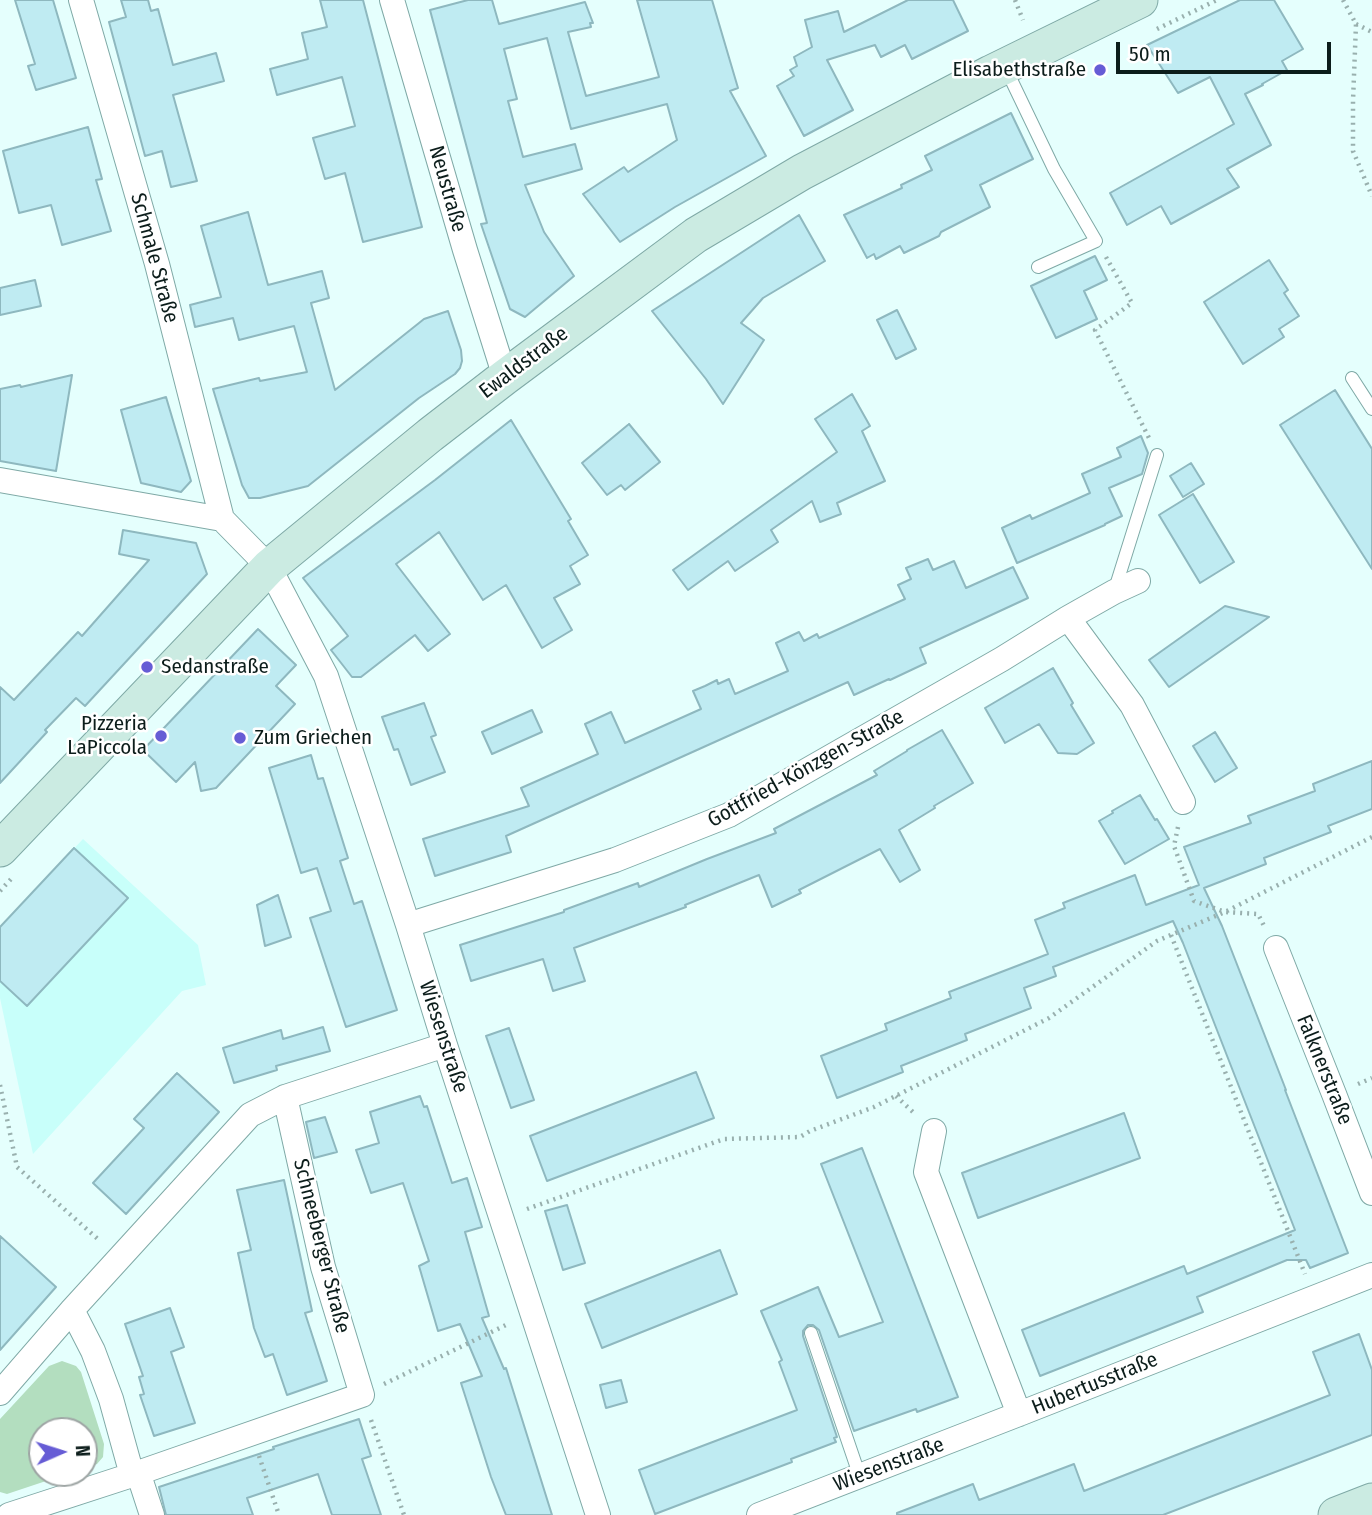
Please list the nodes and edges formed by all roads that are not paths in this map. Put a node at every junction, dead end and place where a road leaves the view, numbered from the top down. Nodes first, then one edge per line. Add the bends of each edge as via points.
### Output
1 (81, 0) edge
2 (393, 0) edge
3 (1140, 0) edge
4 (1004, 66) junction
5 (1038, 267) dead end
6 (505, 377) junction
7 (1352, 378) dead end
8 (1372, 409) edge
9 (1157, 455) road end
10 (0, 480) edge
11 (222, 519) junction
12 (269, 567) junction
13 (1138, 581) dead end
14 (1114, 593) junction
15 (1068, 618) junction
16 (1183, 802) road end
17 (9, 860) edge
18 (408, 925) junction
19 (1276, 948) road end
20 (445, 1045) junction
21 (285, 1097) junction
22 (934, 1131) dead end
23 (1372, 1193) edge
24 (1372, 1275) edge
25 (72, 1310) junction
26 (811, 1333) dead end
27 (0, 1393) edge
28 (1019, 1414) junction
29 (135, 1474) junction
30 (860, 1477) junction
31 (1372, 1501) edge
32 (18, 1513) edge
33 (152, 1515) edge
34 (598, 1515) edge
35 (759, 1515) edge
36 (1336, 1515) edge

1 - 11 street, Schmale Straße via 157,264
2 - 6 street, Neustraße
3 - 4 main road, Ewaldstraße
4 - 5 lane via 1054,169 1096,241
4 - 6 main road, Ewaldstraße via 802,172 696,235
6 - 12 main road, Ewaldstraße
7 - 8 lane
9 - 14 lane
10 - 11 street
11 - 12 street
12 - 17 main road, Ewaldstraße
12 - 18 street, Wiesenstraße via 326,676
13 - 14 street, Gottfried-Könzgen-Straße
14 - 15 street, Gottfried-Könzgen-Straße
15 - 16 street via 1132,705
15 - 18 street, Gottfried-Könzgen-Straße via 729,815 615,860
18 - 20 street, Wiesenstraße
19 - 23 street, Falknerstraße
20 - 21 street
20 - 34 street, Wiesenstraße
21 - 25 street via 250,1115
21 - 29 street, Schneeberger Straße via 323,1268 362,1395
22 - 28 street, Hubertusstraße via 926,1172
24 - 28 street, Hubertusstraße
25 - 27 street
25 - 29 street via 107,1387
26 - 30 lane
28 - 30 street, Wiesenstraße
29 - 32 street
29 - 33 street
30 - 35 street, Wiesenstraße
31 - 36 main road

